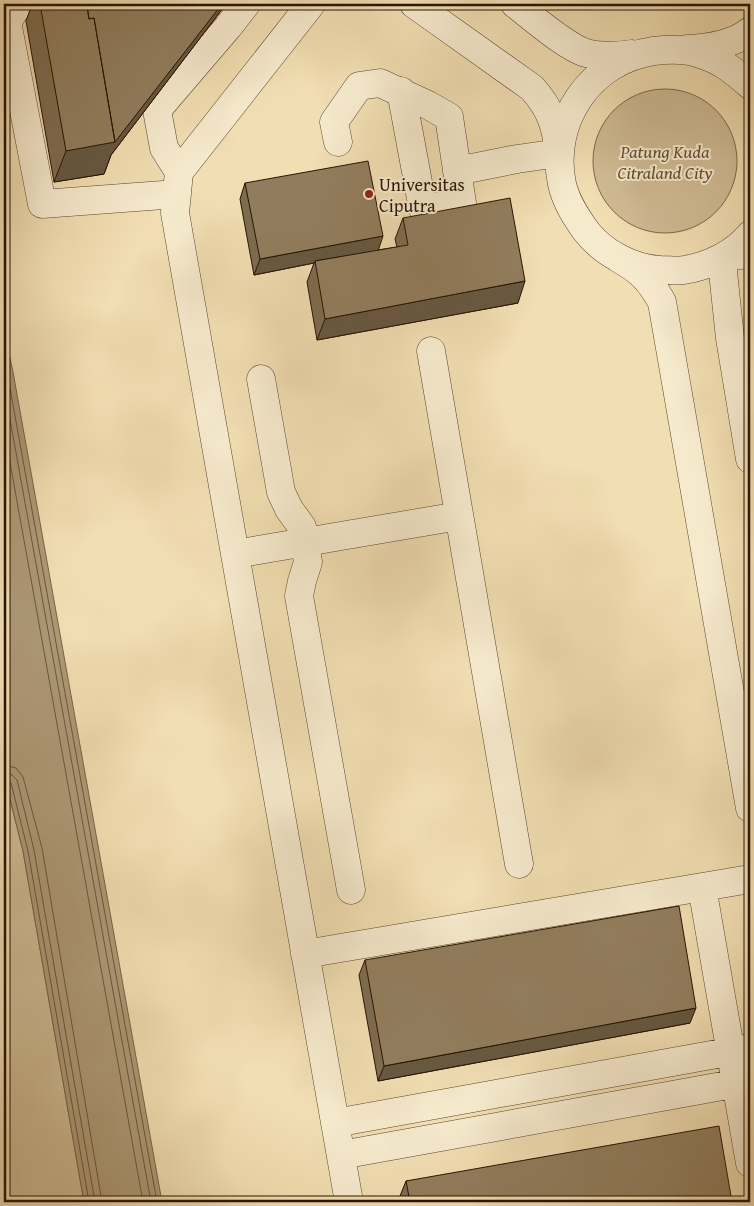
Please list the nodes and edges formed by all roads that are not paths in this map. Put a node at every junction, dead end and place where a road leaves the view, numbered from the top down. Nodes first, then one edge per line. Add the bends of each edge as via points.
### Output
1 (19, 4) edge
2 (246, 4) edge
3 (311, 4) edge
4 (414, 4) edge
5 (515, 4) edge
6 (750, 30) edge
7 (671, 49) junction
8 (640, 53) junction
9 (750, 85) edge
10 (401, 91) junction
11 (338, 142) dead end
12 (559, 154) junction
13 (457, 171) junction
14 (178, 183) junction
15 (744, 250) edge
16 (618, 258) junction
17 (431, 351) dead end
18 (261, 379) dead end
19 (750, 459) edge
20 (459, 516) junction
21 (305, 542) junction
22 (235, 554) junction
23 (750, 808) edge
24 (519, 864) dead end
25 (750, 879) edge
26 (702, 887) junction
27 (351, 890) dead end
28 (306, 954) junction
29 (741, 1050) edge
30 (744, 1083) edge
31 (335, 1123) junction
32 (341, 1155) junction
33 (750, 1163) edge
34 (349, 1202) edge

1 - 14 street via 7,22 42,204
2 - 14 street via 157,110 164,148
3 - 14 street
4 - 12 street via 532,88 544,101 551,117 557,132
5 - 8 street via 584,52 601,56
6 - 7 street via 742,38 724,43
7 - 8 street
7 - 9 street via 702,54 730,67
8 - 12 street via 612,66 588,85 565,122
10 - 11 street via 380,83 358,86 334,122
10 - 13 street via 448,117
10 - 13 street via 423,209 462,202
12 - 13 street
12 - 16 street via 562,185 573,214 592,239
14 - 22 street via 175,213
15 - 16 street via 684,270 650,269
15 - 19 street via 724,262 730,338
16 - 23 street via 638,269 662,302
17 - 20 street
18 - 21 street via 281,492 302,527
20 - 21 street
20 - 24 street
21 - 22 street
21 - 27 street via 308,562 299,596
22 - 28 street
25 - 26 street
26 - 28 street
26 - 29 street
28 - 31 street
29 - 30 street
29 - 31 street
30 - 32 street
30 - 33 street
31 - 32 street
32 - 34 street

